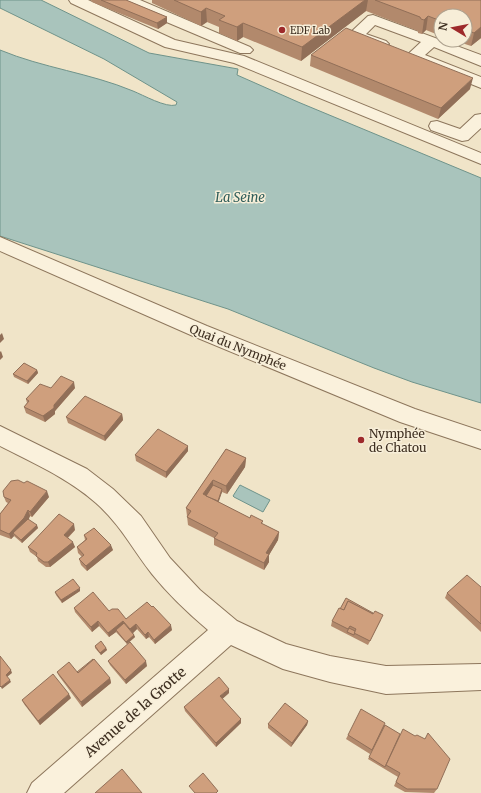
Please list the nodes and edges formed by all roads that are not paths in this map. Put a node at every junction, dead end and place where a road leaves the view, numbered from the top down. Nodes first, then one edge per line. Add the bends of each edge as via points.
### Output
1 (76, 0) edge
2 (131, 0) edge
3 (432, 41) junction
4 (414, 56) junction
5 (481, 61) edge
6 (288, 63) edge
7 (302, 69) dead end
8 (481, 83) edge
9 (481, 119) edge
10 (462, 136) junction
11 (481, 144) edge
12 (481, 159) edge
13 (0, 243) edge
14 (0, 435) edge
15 (481, 440) edge
16 (228, 630) junction
17 (481, 678) edge
18 (42, 793) edge

1 - 12 street via 170,44 239,59
2 - 6 street via 246,50
3 - 4 street
3 - 4 street via 373,19 356,35
3 - 5 street
4 - 8 street
7 - 10 street
9 - 10 street
10 - 11 street
13 - 15 street, Quai du Nymphée via 200,331 408,416
14 - 16 street via 79,476 105,496 132,524 161,566 191,599
16 - 17 street via 283,656 386,680
16 - 18 street, Avenue de la Grotte

